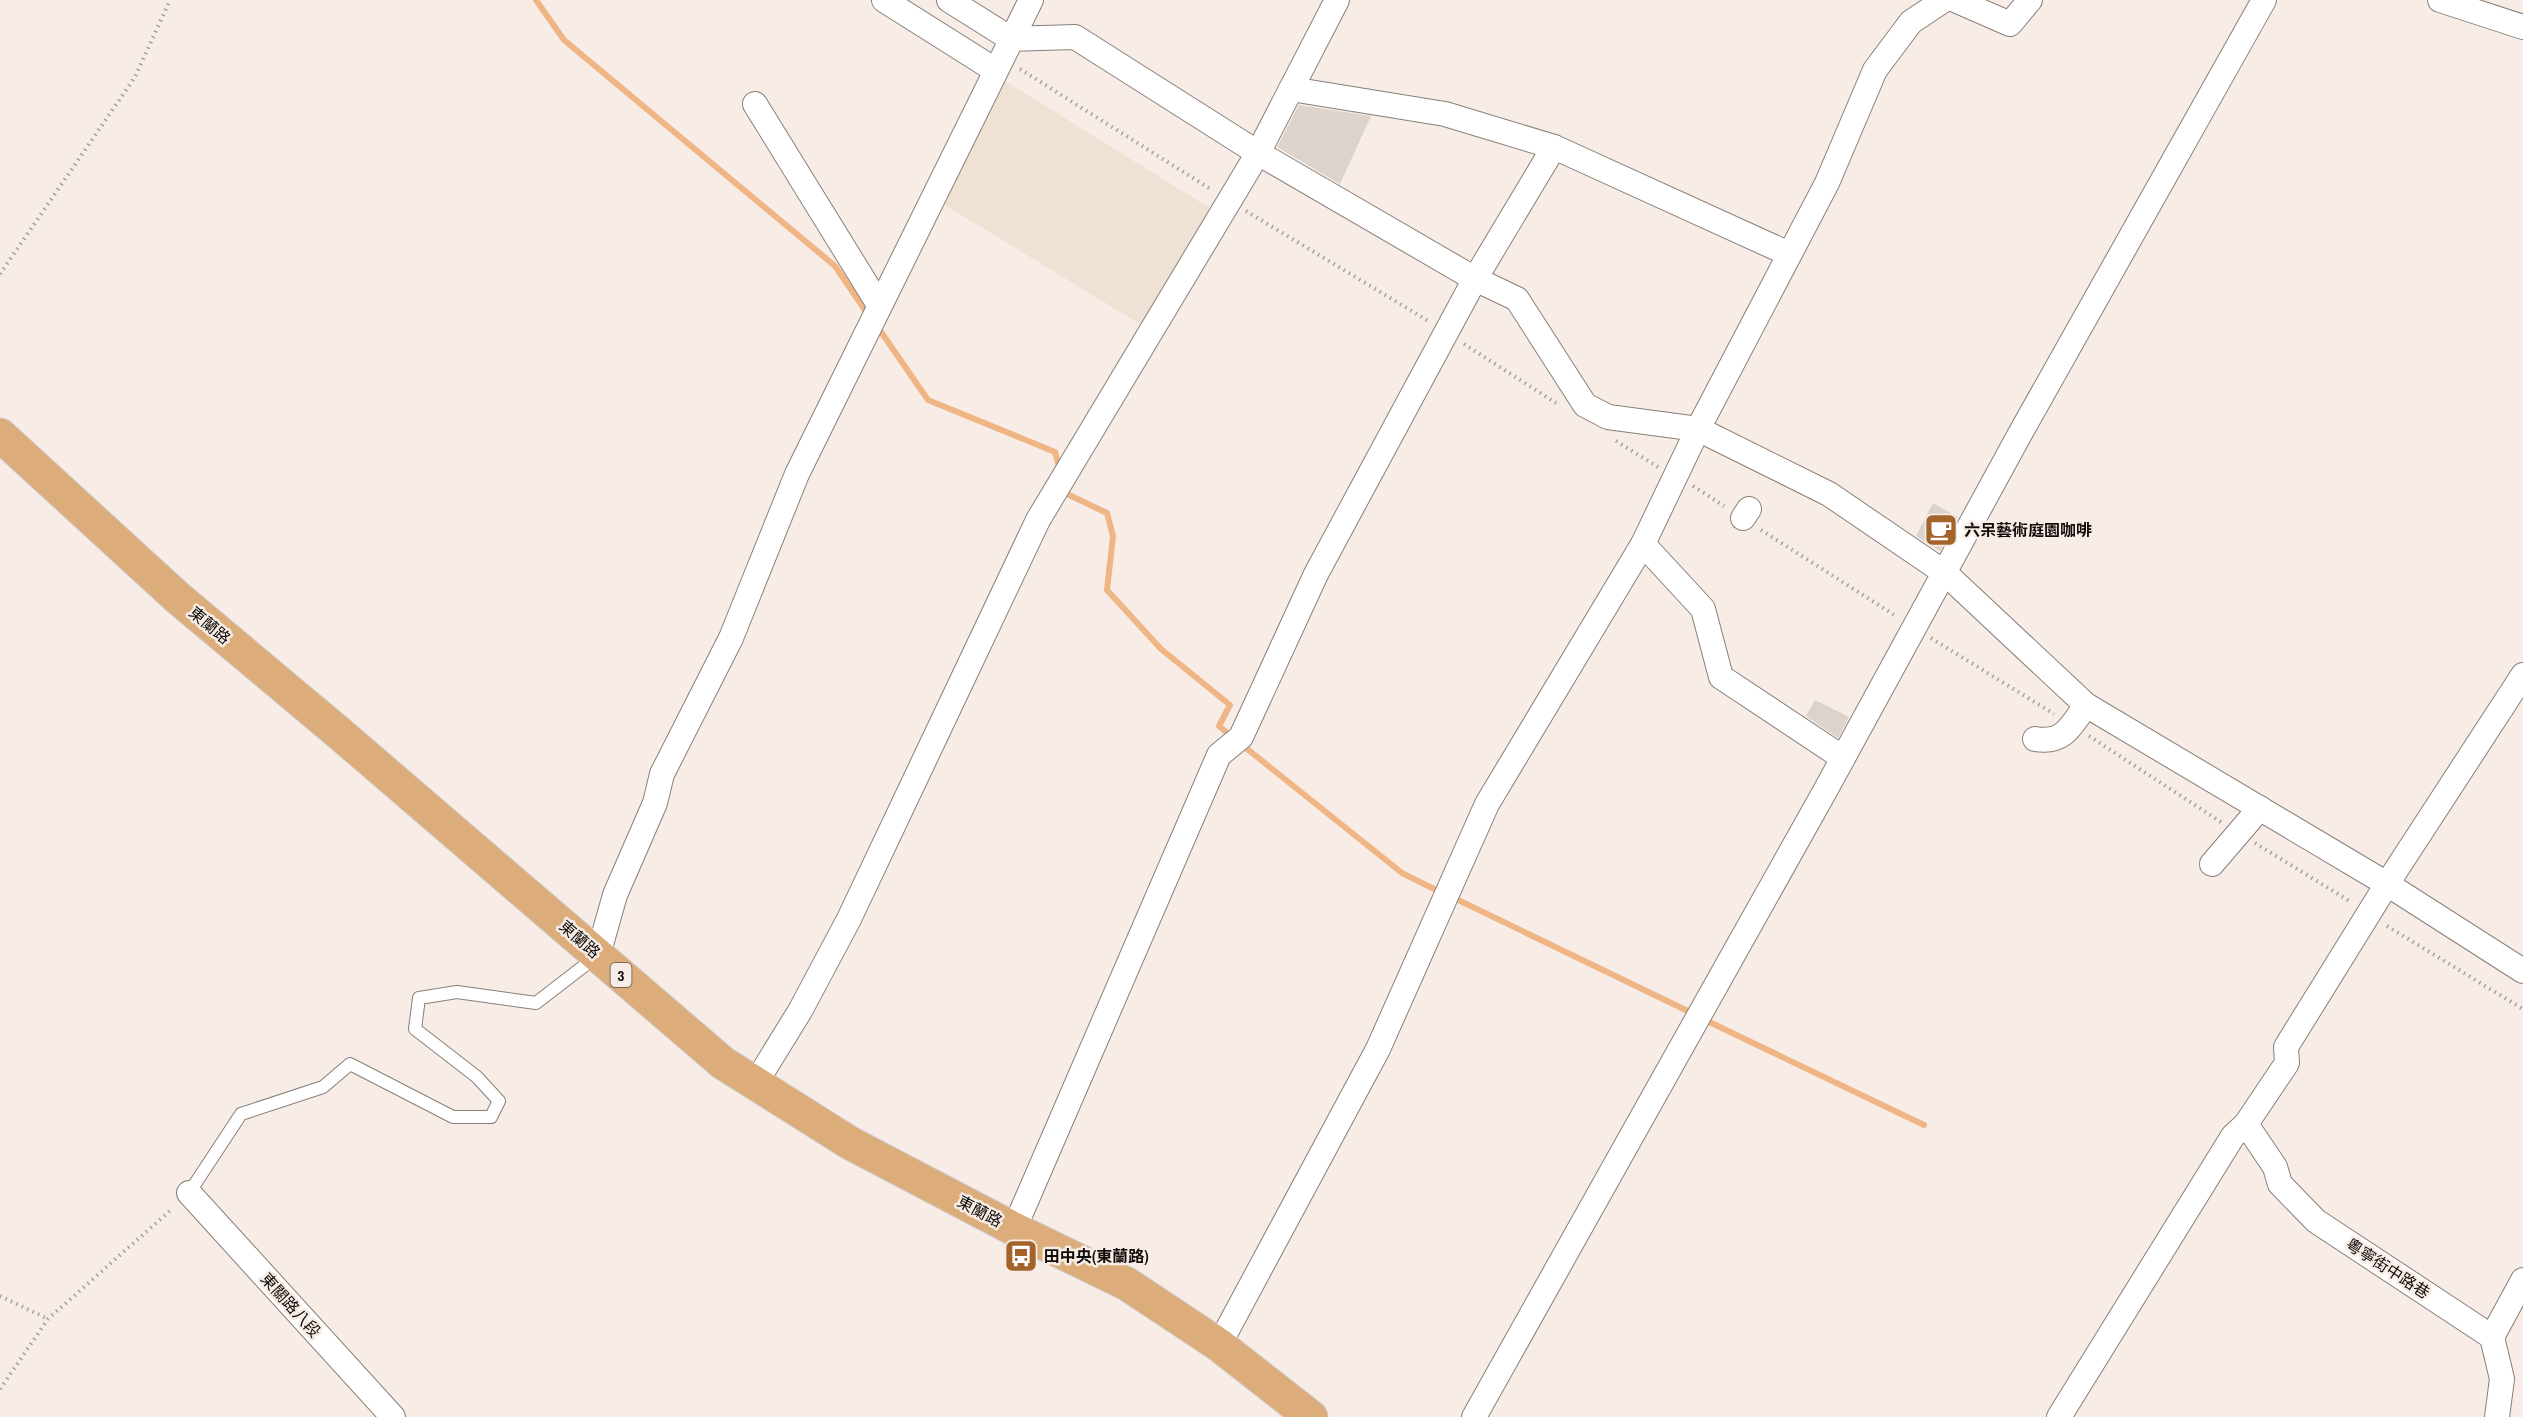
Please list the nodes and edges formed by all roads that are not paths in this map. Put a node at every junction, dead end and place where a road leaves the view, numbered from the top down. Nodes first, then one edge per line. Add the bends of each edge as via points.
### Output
1 (884, 0) edge
2 (949, 0) edge
3 (1031, 0) edge
4 (1337, 0) edge
5 (1944, 0) edge
6 (1955, 0) edge
7 (2030, 0) edge
8 (2264, 0) edge
9 (2440, 0) edge
10 (2523, 27) edge
11 (1002, 55) junction
12 (1291, 89) junction
13 (755, 104) dead end
14 (1554, 147) junction
15 (1258, 153) junction
16 (1790, 254) junction
17 (1475, 279) junction
18 (879, 305) junction
19 (1698, 429) junction
20 (0, 435) edge
21 (1643, 544) junction
22 (1945, 573) junction
23 (2523, 675) edge
24 (2086, 705) junction
25 (2035, 739) dead end
26 (1843, 758) junction
27 (2260, 808) junction
28 (2212, 864) dead end
29 (2387, 884) junction
30 (598, 955) junction
31 (2523, 971) edge
32 (755, 1084) junction
33 (2246, 1124) junction
34 (189, 1193) joint
35 (1014, 1229) junction
36 (2523, 1280) edge
37 (2492, 1336) junction
38 (1219, 1345) junction
39 (393, 1417) edge
40 (1311, 1417) edge
41 (1474, 1417) edge
42 (2059, 1417) edge
43 (2497, 1417) edge

1 - 11 street
2 - 11 street
3 - 11 street
4 - 12 street
5 - 16 street via 1911,22 1875,70 1827,183
6 - 7 street via 2010,24
8 - 22 street
9 - 10 street
11 - 15 street via 1075,37
11 - 18 street
12 - 14 street via 1445,114
12 - 15 street
13 - 18 street
14 - 16 street
14 - 17 street
15 - 17 street
15 - 32 street via 1038,520 849,919
16 - 19 street
17 - 19 street via 1517,299 1585,405 1608,417
17 - 35 street via 1316,574 1241,737 1219,754
18 - 30 street via 797,474 731,638 662,774 655,803 615,896
19 - 21 street
19 - 22 street via 1829,494
20 - 30 main road, 東蘭路 / 3 via 178,598
21 - 26 street via 1703,609 1721,677
21 - 38 street via 1487,804 1378,1049
22 - 24 street
22 - 26 street
23 - 29 street
24 - 25 street via 2062,736 2048,741
24 - 27 street
26 - 41 street
27 - 28 street
27 - 29 street
29 - 31 street
29 - 33 street via 2286,1047 2287,1062
30 - 32 main road, 東蘭路 / 3 via 723,1063
30 - 34 lane via 536,1003 457,992 419,998 415,1029 477,1077 499,1101 491,1117 453,1118 350,1064 323,1087 241,1114
32 - 35 main road, 東蘭路 / 3 via 850,1143
33 - 37 street, 粵寧街中路巷 via 2276,1167 2280,1184 2316,1221
33 - 42 street via 2233,1136
34 - 39 street, 東關路八段
35 - 38 main road, 東蘭路 / 3 via 1127,1284
36 - 37 street
37 - 43 street via 2502,1379
38 - 40 main road, 東蘭路 / 3

